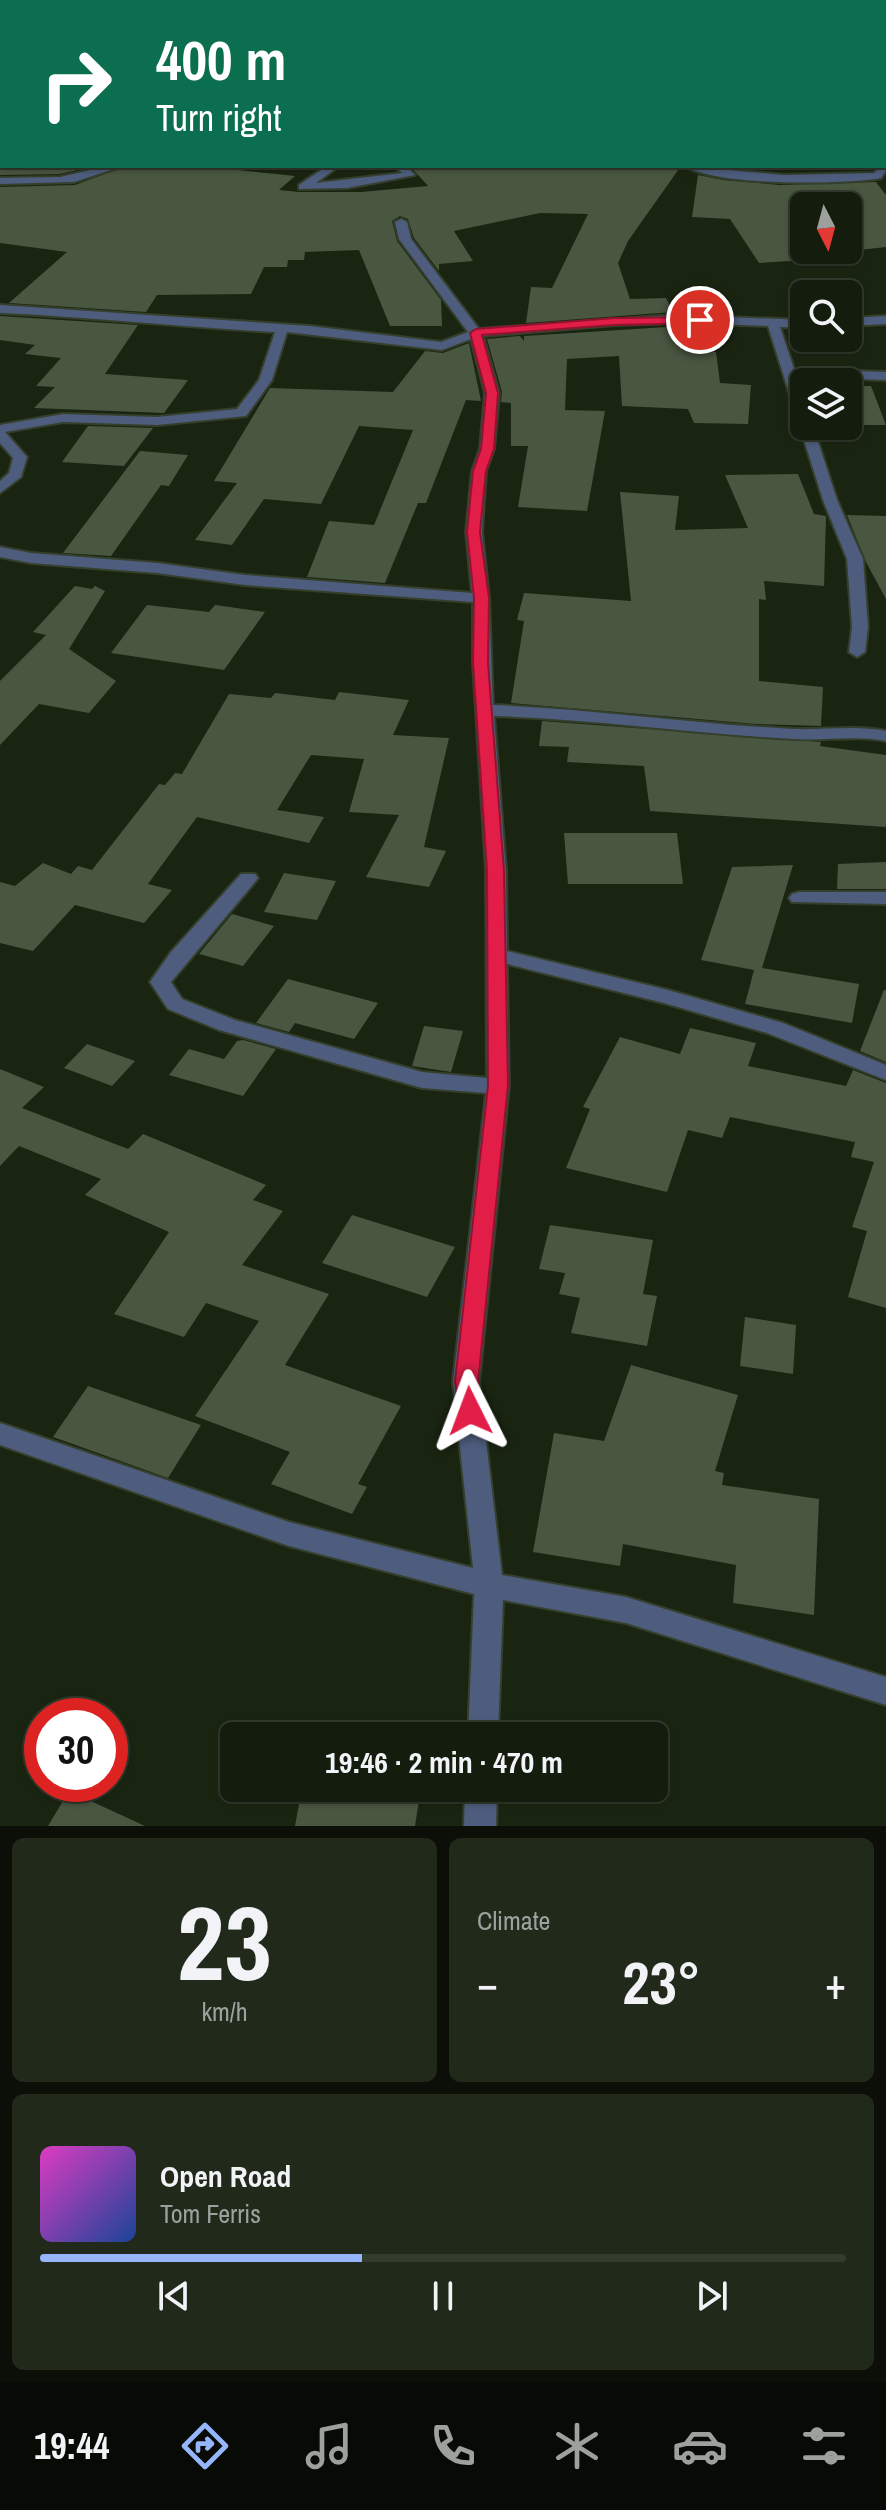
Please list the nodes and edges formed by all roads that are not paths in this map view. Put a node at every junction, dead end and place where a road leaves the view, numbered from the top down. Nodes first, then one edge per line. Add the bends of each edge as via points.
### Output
1 (113, 168) edge
2 (331, 168) edge
3 (402, 168) edge
4 (702, 168) edge
5 (883, 168) edge
6 (354, 171) dead end
7 (0, 181) edge
8 (384, 181) junction
9 (401, 222) dead end
10 (0, 309) edge
11 (886, 320) edge
12 (862, 321) edge
13 (773, 323) junction
14 (790, 324) edge
15 (282, 329) junction
16 (476, 333) junction
17 (787, 373) junction
18 (886, 376) edge
19 (790, 381) edge
20 (0, 429) edge
21 (0, 435) edge
22 (811, 440) edge
23 (0, 489) edge
24 (0, 552) edge
25 (481, 598) junction
26 (857, 652) dead end
27 (485, 710) junction
28 (886, 736) edge
29 (248, 878) dead end
30 (799, 898) dead end
31 (886, 898) edge
32 (497, 955) junction
33 (886, 1073) edge
34 (498, 1086) junction
35 (0, 1434) edge
36 (489, 1585) junction
37 (886, 1691) edge
38 (484, 1722) edge
39 (481, 1802) edge
40 (480, 1826) edge

1 - 7 street via 54,184
2 - 8 street via 303,187
3 - 8 street via 410,175
4 - 5 street via 800,180 877,176
6 - 8 street
9 - 16 street via 405,239
10 - 15 street
11 - 12 street
13 - 14 street
13 - 16 street via 675,319
13 - 17 street
15 - 16 street via 442,346
15 - 20 street via 265,380 241,413 157,421 63,418
16 - 25 street via 492,393 474,532
17 - 18 street
17 - 19 street
21 - 23 street via 20,457 16,474
22 - 26 street via 855,559
24 - 25 street via 245,580
25 - 27 street
27 - 28 street
27 - 32 street
29 - 34 street via 160,982 175,1004 227,1025 422,1080
30 - 31 street
32 - 33 street via 775,1028
32 - 34 street
34 - 36 street via 466,1382
35 - 36 street via 289,1534
36 - 37 street via 626,1610
36 - 38 street
39 - 40 street

